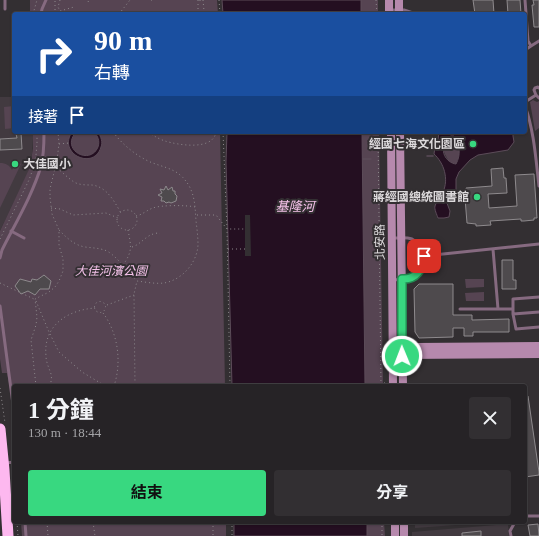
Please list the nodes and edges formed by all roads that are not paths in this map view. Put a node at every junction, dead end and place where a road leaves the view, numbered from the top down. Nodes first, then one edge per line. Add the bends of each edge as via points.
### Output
1 (5, 0) edge
2 (46, 0) edge
3 (389, 0) edge
4 (399, 0) edge
5 (525, 0) edge
6 (0, 1) edge
7 (5, 9) dead end
8 (41, 12) edge
9 (389, 12) edge
10 (399, 12) edge
11 (410, 12) edge
12 (526, 12) edge
13 (527, 27) edge
14 (539, 41) edge
15 (531, 46) junction
16 (527, 49) edge
17 (539, 88) edge
18 (536, 95) junction
19 (539, 98) edge
20 (527, 101) edge
21 (527, 111) edge
22 (44, 134) edge
23 (391, 134) edge
24 (400, 134) edge
25 (539, 186) edge
26 (11, 232) junction
27 (24, 238) dead end
28 (392, 238) junction
29 (402, 238) junction
30 (539, 244) edge
31 (493, 249) junction
32 (424, 256) junction
33 (0, 258) edge
34 (402, 279) junction
35 (393, 280) junction
36 (539, 297) edge
37 (0, 306) edge
38 (498, 309) junction
39 (513, 309) junction
40 (460, 310) dead end
41 (539, 312) edge
42 (513, 314) junction
43 (539, 327) edge
44 (539, 346) edge
45 (393, 351) junction
46 (402, 352) junction
47 (539, 354) edge
48 (393, 384) edge
49 (403, 384) edge
50 (12, 397) edge
51 (0, 429) edge
52 (12, 462) edge
53 (0, 463) edge
54 (527, 516) edge
55 (539, 516) edge
56 (25, 524) edge
57 (395, 524) edge
58 (404, 524) edge
59 (514, 524) edge
60 (8, 536) edge
61 (26, 536) edge
62 (395, 536) edge
63 (404, 536) edge
64 (511, 536) edge

1 - 6 lane
1 - 7 lane
2 - 8 lane
3 - 9 main road
4 - 10 main road
5 - 12 lane
9 - 10 lane
10 - 11 lane
13 - 15 lane
14 - 15 lane
15 - 16 lane
17 - 18 lane via 534,90
18 - 19 lane
18 - 20 lane
21 - 25 lane
22 - 26 lane via 41,166
23 - 28 main road, 北安路
24 - 29 main road, 北安路
26 - 27 lane
26 - 33 lane
28 - 29 lane
28 - 35 main road, 北安路
29 - 32 lane via 417,243
29 - 34 main road, 北安路
30 - 31 lane
31 - 32 lane
31 - 38 lane
32 - 34 lane via 417,274
34 - 35 lane
34 - 46 main road, 北安路
35 - 45 main road, 北安路
36 - 39 lane via 513,299
37 - 50 lane
38 - 39 lane
38 - 40 lane
39 - 42 lane
41 - 42 lane
42 - 43 lane via 516,329
44 - 46 main road via 417,347
45 - 46 main road
45 - 48 main road, 北安路
46 - 47 main road
46 - 49 main road, 北安路
51 - 60 highway, bridge
52 - 53 lane
54 - 55 lane
56 - 61 lane
57 - 62 main road
58 - 63 main road
59 - 64 lane via 510,530

